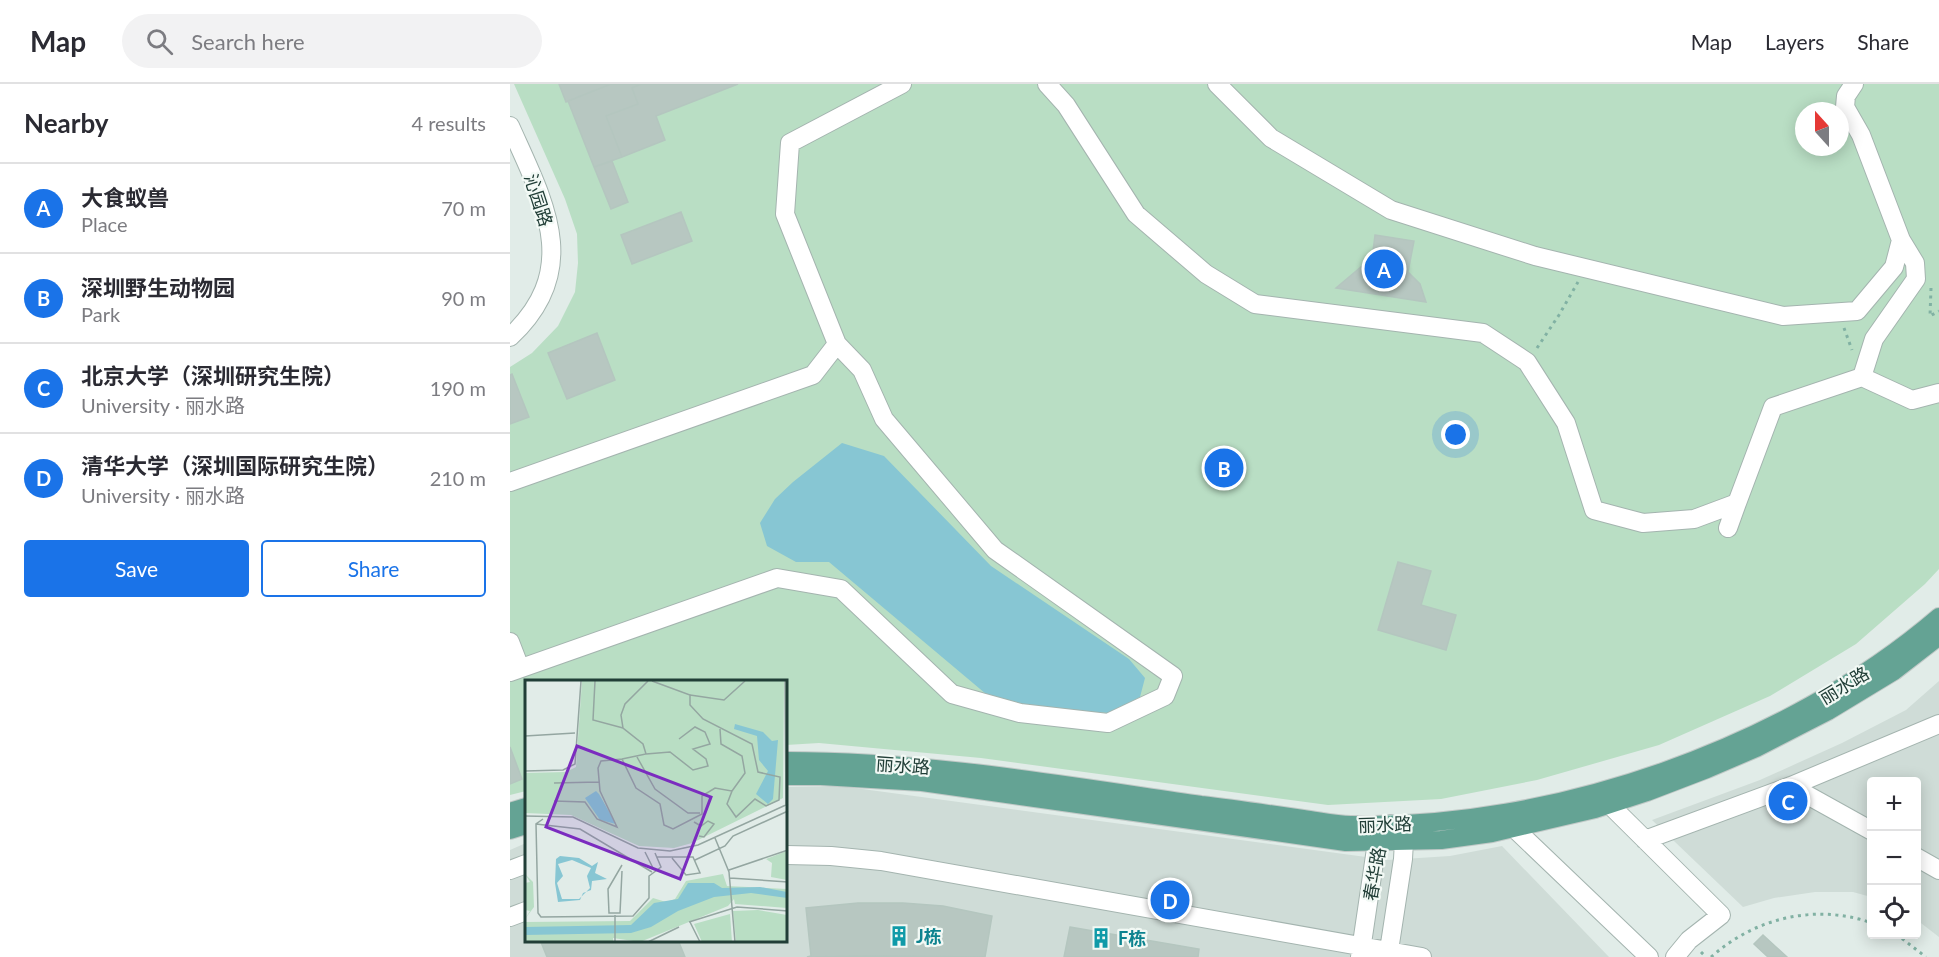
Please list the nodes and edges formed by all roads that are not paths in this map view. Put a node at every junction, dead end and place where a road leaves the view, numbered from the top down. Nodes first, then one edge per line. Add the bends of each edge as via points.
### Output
1 (902, 84) edge
2 (1047, 84) edge
3 (1217, 84) edge
4 (1854, 84) edge
5 (510, 126) edge
6 (1901, 240) junction
7 (510, 337) edge
8 (837, 344) junction
9 (1862, 377) junction
10 (1939, 393) edge
11 (510, 482) edge
12 (1737, 504) junction
13 (1728, 528) dead end
14 (1939, 617) edge
15 (1939, 636) edge
16 (510, 642) edge
17 (515, 670) edge
18 (1939, 724) edge
19 (788, 761) edge
20 (788, 776) edge
21 (1791, 786) junction
22 (1610, 805) junction
23 (525, 807) edge
24 (510, 812) edge
25 (1391, 824) junction
26 (525, 825) edge
27 (1867, 828) edge
28 (1515, 829) junction
29 (510, 830) edge
30 (1645, 840) junction
31 (1404, 841) junction
32 (1377, 842) junction
33 (788, 855) edge
34 (1921, 859) edge
35 (525, 864) edge
36 (510, 870) edge
37 (1939, 870) edge
38 (525, 911) edge
39 (510, 917) edge
40 (1361, 952) edge
41 (1388, 954) edge
42 (1422, 957) edge
43 (1649, 957) edge
44 (1675, 957) edge

1 - 8 street via 790,143 785,214
2 - 12 street via 1066,105 1136,214 1206,274 1255,304 1483,333 1527,362 1566,423 1594,510 1643,523 1694,519
3 - 6 street via 1271,138 1391,210 1535,256 1783,315 1857,311 1894,267
4 - 6 street via 1846,96 1845,107 1861,135
5 - 7 street, 沁园路 via 539,190 551,230 551,269 540,300
6 - 9 street via 1915,263 1916,279 1874,339
8 - 11 street via 813,375
8 - 17 street via 862,370 884,420 995,550 1173,676 1164,696 1108,723 1020,713 952,694 841,589 777,578
9 - 10 street via 1912,400
9 - 12 street via 1773,407
12 - 13 street
14 - 25 main road, 丽水路 via 1885,660 1822,699 1694,759 1632,781 1501,814 1442,823
15 - 22 main road, 丽水路 via 1894,671 1817,717 1707,769
16 - 17 street
18 - 21 street
19 - 25 main road, 丽水路 via 908,765 1349,825
20 - 32 main road, 丽水路 via 922,782 1346,842
21 - 27 street
21 - 30 street
22 - 28 main road, 丽水路
22 - 30 street
23 - 24 main road
25 - 31 street, 春华路
25 - 32 street, 春华路
26 - 29 main road
28 - 31 main road, 丽水路
28 - 43 street
30 - 44 street via 1721,915 1689,940
31 - 32 main road, 丽水路
31 - 41 street, 春华路
32 - 40 street, 春华路
33 - 40 street via 881,861
34 - 37 street
35 - 36 street
38 - 39 street
40 - 41 street
41 - 42 street

